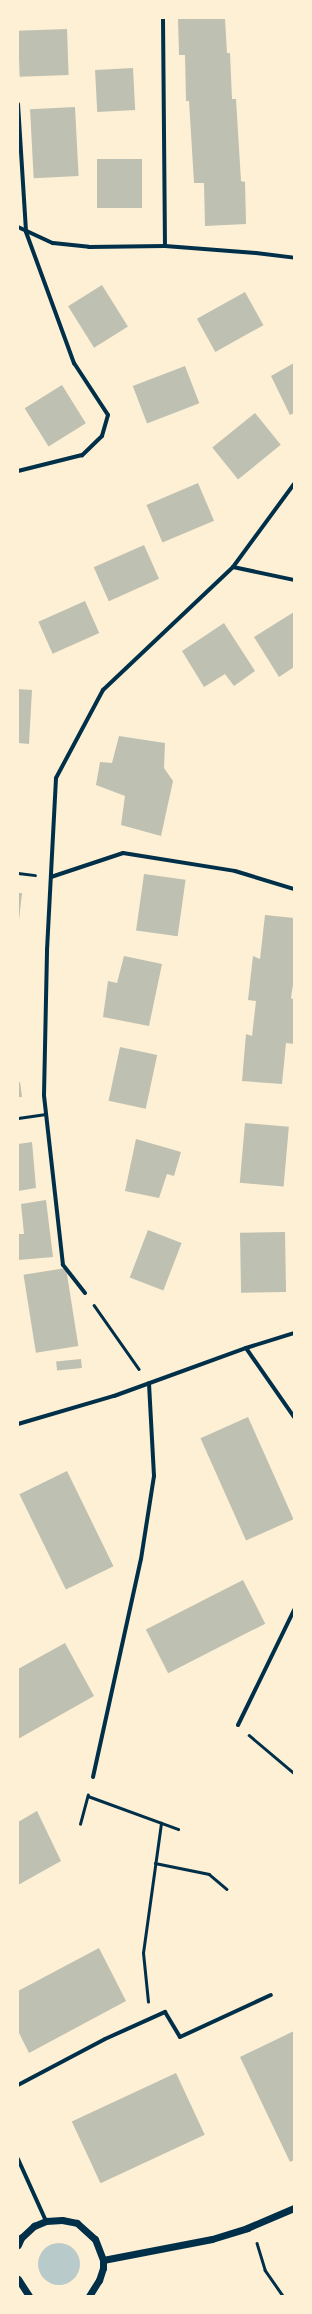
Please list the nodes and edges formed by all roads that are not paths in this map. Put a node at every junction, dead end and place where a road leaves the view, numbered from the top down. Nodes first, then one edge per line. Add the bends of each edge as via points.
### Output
1 (163, 18) edge
2 (18, 104) edge
3 (18, 227) edge
4 (26, 232) junction
5 (165, 246) junction
6 (294, 258) edge
7 (18, 471) edge
8 (294, 484) edge
9 (233, 567) junction
10 (294, 580) edge
11 (51, 877) junction
12 (294, 889) edge
13 (46, 1114) junction
14 (18, 1118) edge
15 (85, 1293) road end
16 (294, 1333) edge
17 (246, 1348) junction
18 (149, 1383) junction
19 (294, 1417) edge
20 (18, 1424) edge
21 (294, 1610) edge
22 (238, 1725) road end
23 (93, 1777) dead end
24 (271, 1995) dead end
25 (18, 2085) edge
26 (18, 2159) edge
27 (294, 2208) edge
28 (46, 2221) junction
29 (18, 2245) edge
30 (103, 2260) junction
31 (18, 2279) edge
32 (29, 2296) edge
33 (89, 2296) edge

1 - 5 street
2 - 4 street
3 - 4 street
4 - 5 street via 53,243 88,247
4 - 7 street via 74,363 108,415 102,436 82,455
5 - 6 street via 256,252
8 - 9 street
9 - 10 street
9 - 11 street via 103,690 56,778
11 - 12 street via 123,853 234,871
11 - 13 street via 44,1095
13 - 14 lane
13 - 15 street via 63,1265
16 - 17 street
17 - 18 street
17 - 19 street
18 - 20 street
18 - 23 street via 154,1476 141,1559
21 - 22 street
24 - 25 street via 180,2037 165,2012 105,2039
26 - 28 street
27 - 30 street via 247,2228 212,2239
28 - 29 street via 34,2226 21,2238
28 - 30 street via 62,2220 77,2223 95,2239
30 - 33 street via 99,2280
31 - 32 street

